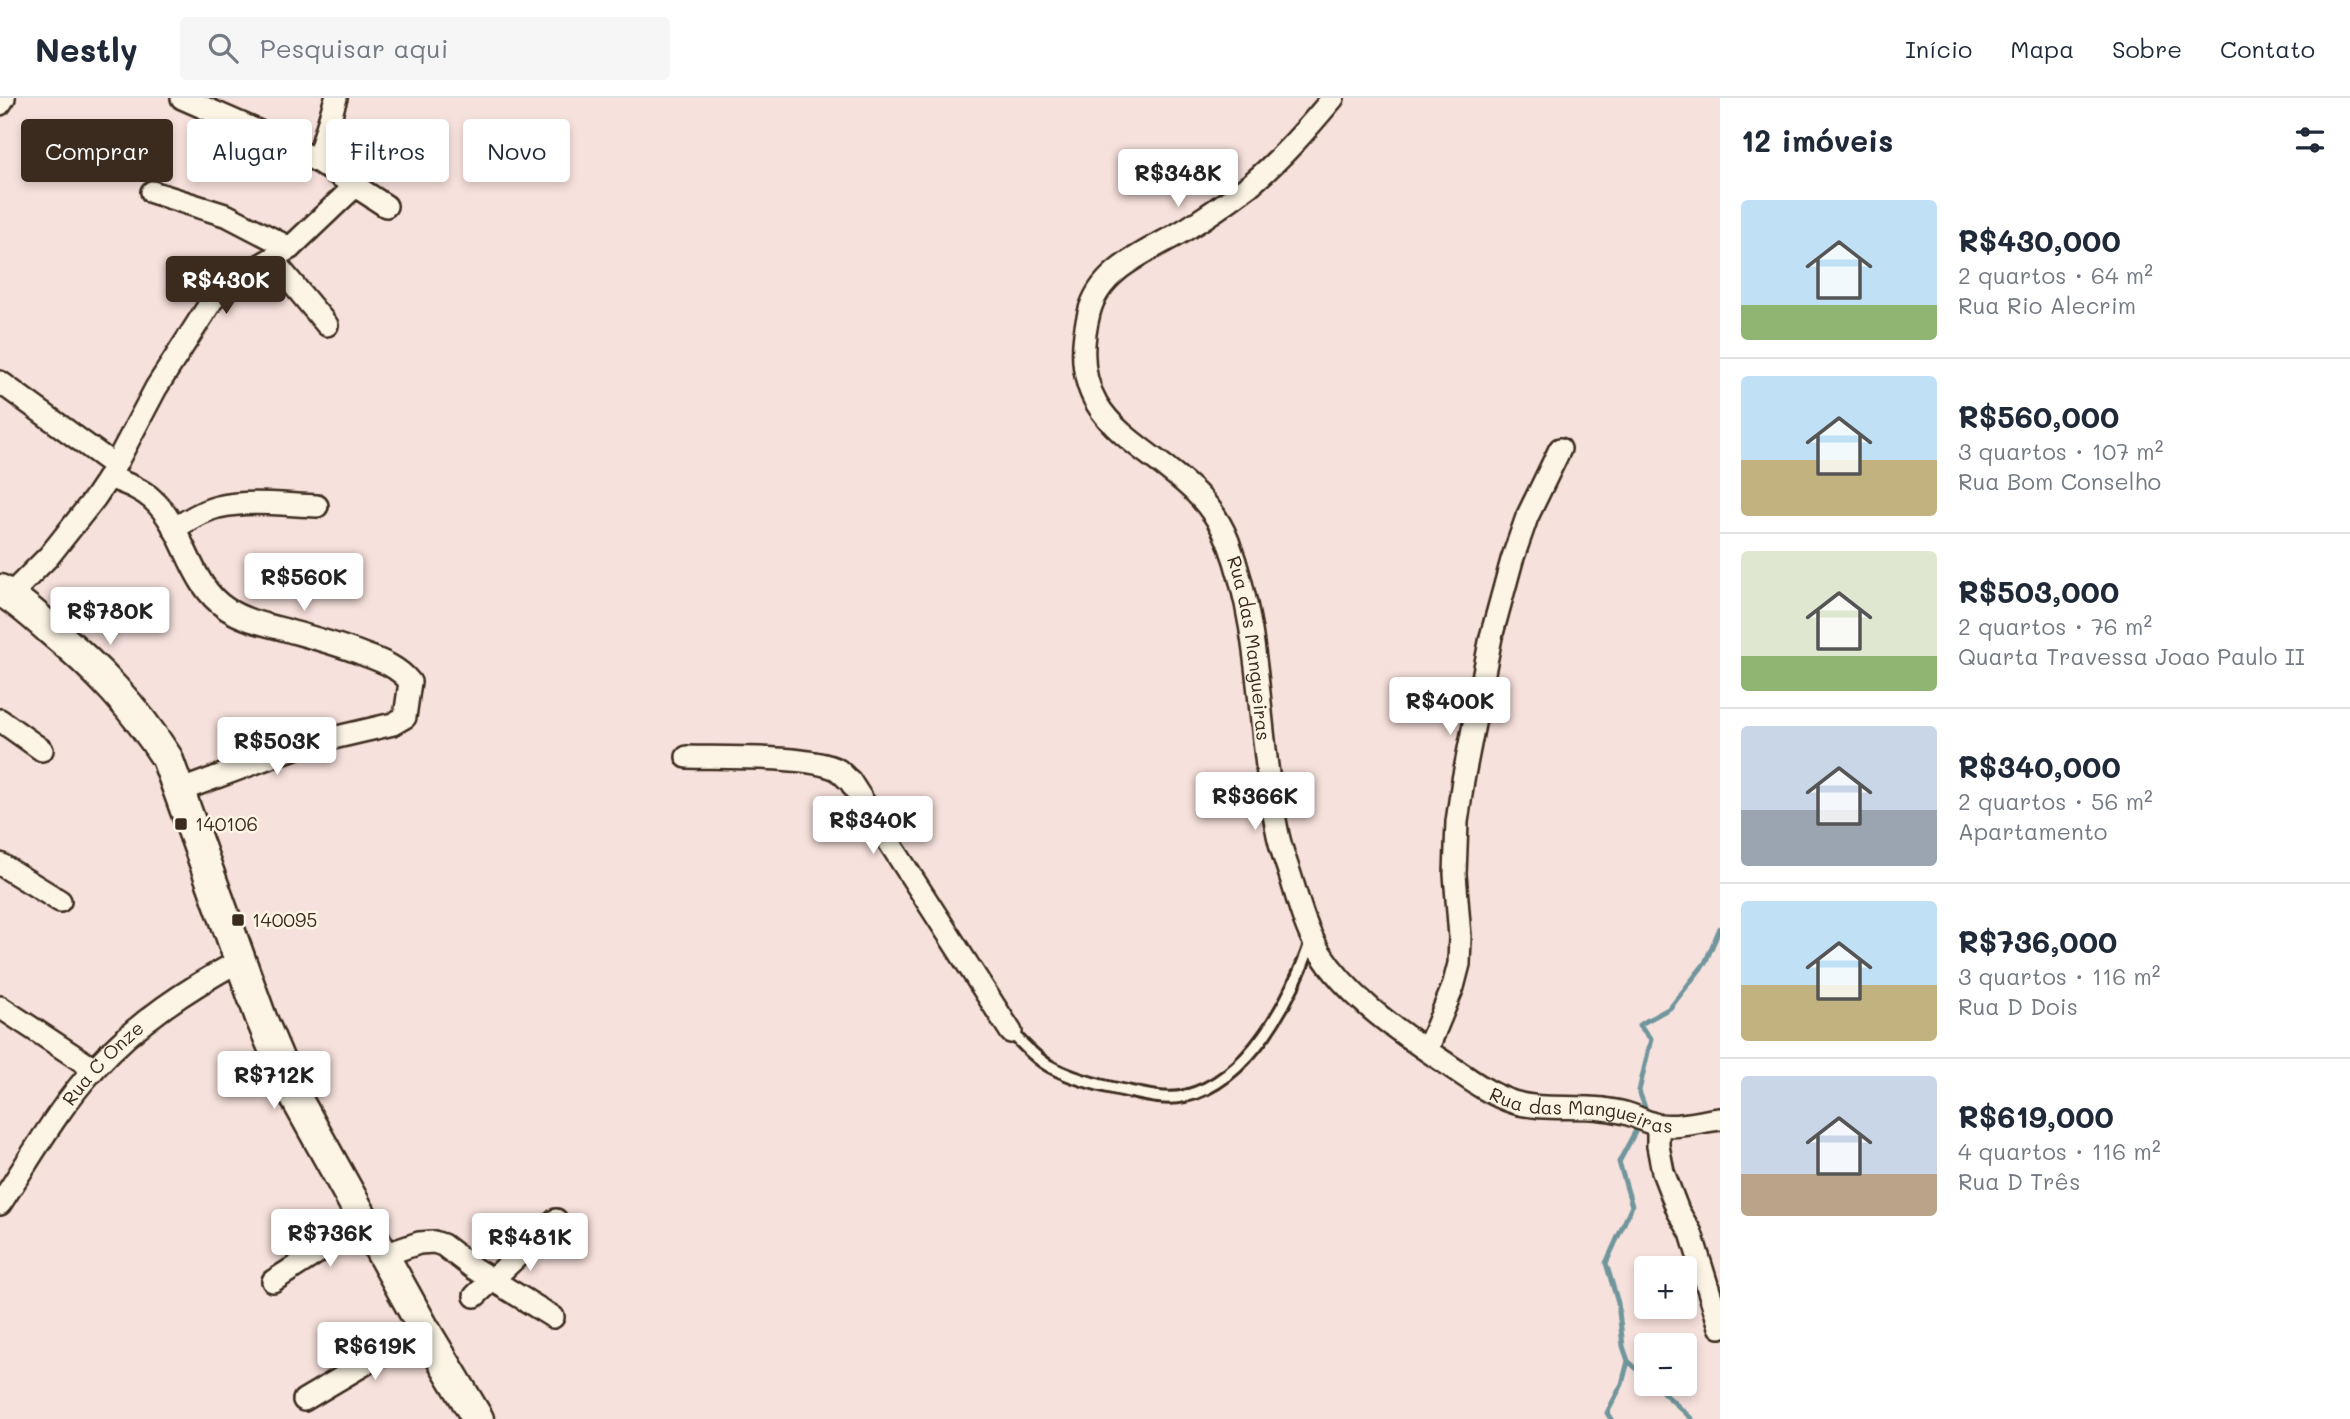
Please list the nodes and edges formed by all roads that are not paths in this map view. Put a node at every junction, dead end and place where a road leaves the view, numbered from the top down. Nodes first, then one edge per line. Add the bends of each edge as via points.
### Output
1 (4, 98) edge
2 (182, 98) edge
3 (336, 98) edge
4 (1333, 98) edge
5 (0, 104) edge
6 (317, 161) junction
7 (355, 186) junction
8 (152, 192) dead end
9 (386, 206) dead end
10 (281, 253) junction
11 (327, 325) dead end
12 (0, 382) edge
13 (1560, 449) dead end
14 (112, 471) junction
15 (317, 506) dead end
16 (174, 529) junction
17 (4, 593) edge
18 (0, 720) edge
19 (42, 750) dead end
20 (687, 757) dead end
21 (179, 791) junction
22 (0, 864) edge
23 (60, 901) dead end
24 (1313, 938) junction
25 (241, 960) junction
26 (0, 1007) edge
27 (1011, 1032) joint
28 (1427, 1050) junction
29 (93, 1069) junction
30 (1720, 1118) edge
31 (1658, 1125) junction
32 (0, 1204) edge
33 (556, 1220) dead end
34 (365, 1222) junction
35 (384, 1255) junction
36 (493, 1280) junction
37 (273, 1281) dead end
38 (1713, 1282) edge
39 (475, 1296) dead end
40 (553, 1317) dead end
41 (1720, 1326) edge
42 (424, 1329) junction
43 (304, 1400) dead end
44 (478, 1419) edge

1 - 5 street
2 - 6 street
3 - 6 street
4 - 24 street, Rua das Mangueiras via 1281,157 1249,185 1109,277 1095,293 1084,345 1085,372 1102,414 1192,489 1226,537 1248,625 1281,851
6 - 7 street
7 - 9 street
7 - 10 street
8 - 10 street via 228,216
10 - 11 street
10 - 14 street via 213,299 156,388
12 - 14 street
13 - 28 street via 1527,517 1491,637 1457,822 1459,964
14 - 16 street via 152,498
14 - 17 street via 64,539
15 - 16 street via 220,507
16 - 21 street via 204,586 227,610 337,644 402,671 410,682 405,717 393,724 303,745
17 - 21 main road via 104,676 146,725 167,758
18 - 19 street
20 - 27 street via 785,760 839,770
21 - 25 main road
22 - 23 street
24 - 27 lane via 1272,1023 1234,1071 1208,1088 1182,1097 1154,1097 1091,1084 1049,1067
24 - 28 street, Rua das Mangueiras via 1341,980 1371,1010
25 - 29 street, Rua C Onze via 162,1007
25 - 34 main road via 290,1089
26 - 29 street
28 - 31 street, Rua das Mangueiras via 1514,1102 1599,1108
29 - 32 street, Rua C Onze
30 - 31 street, Rua das Mangueiras
31 - 38 street via 1663,1172
33 - 36 street
34 - 35 main road
34 - 37 street
35 - 36 street via 434,1242
35 - 42 main road
36 - 39 street
36 - 40 street
38 - 41 street
42 - 43 street
42 - 44 main road

